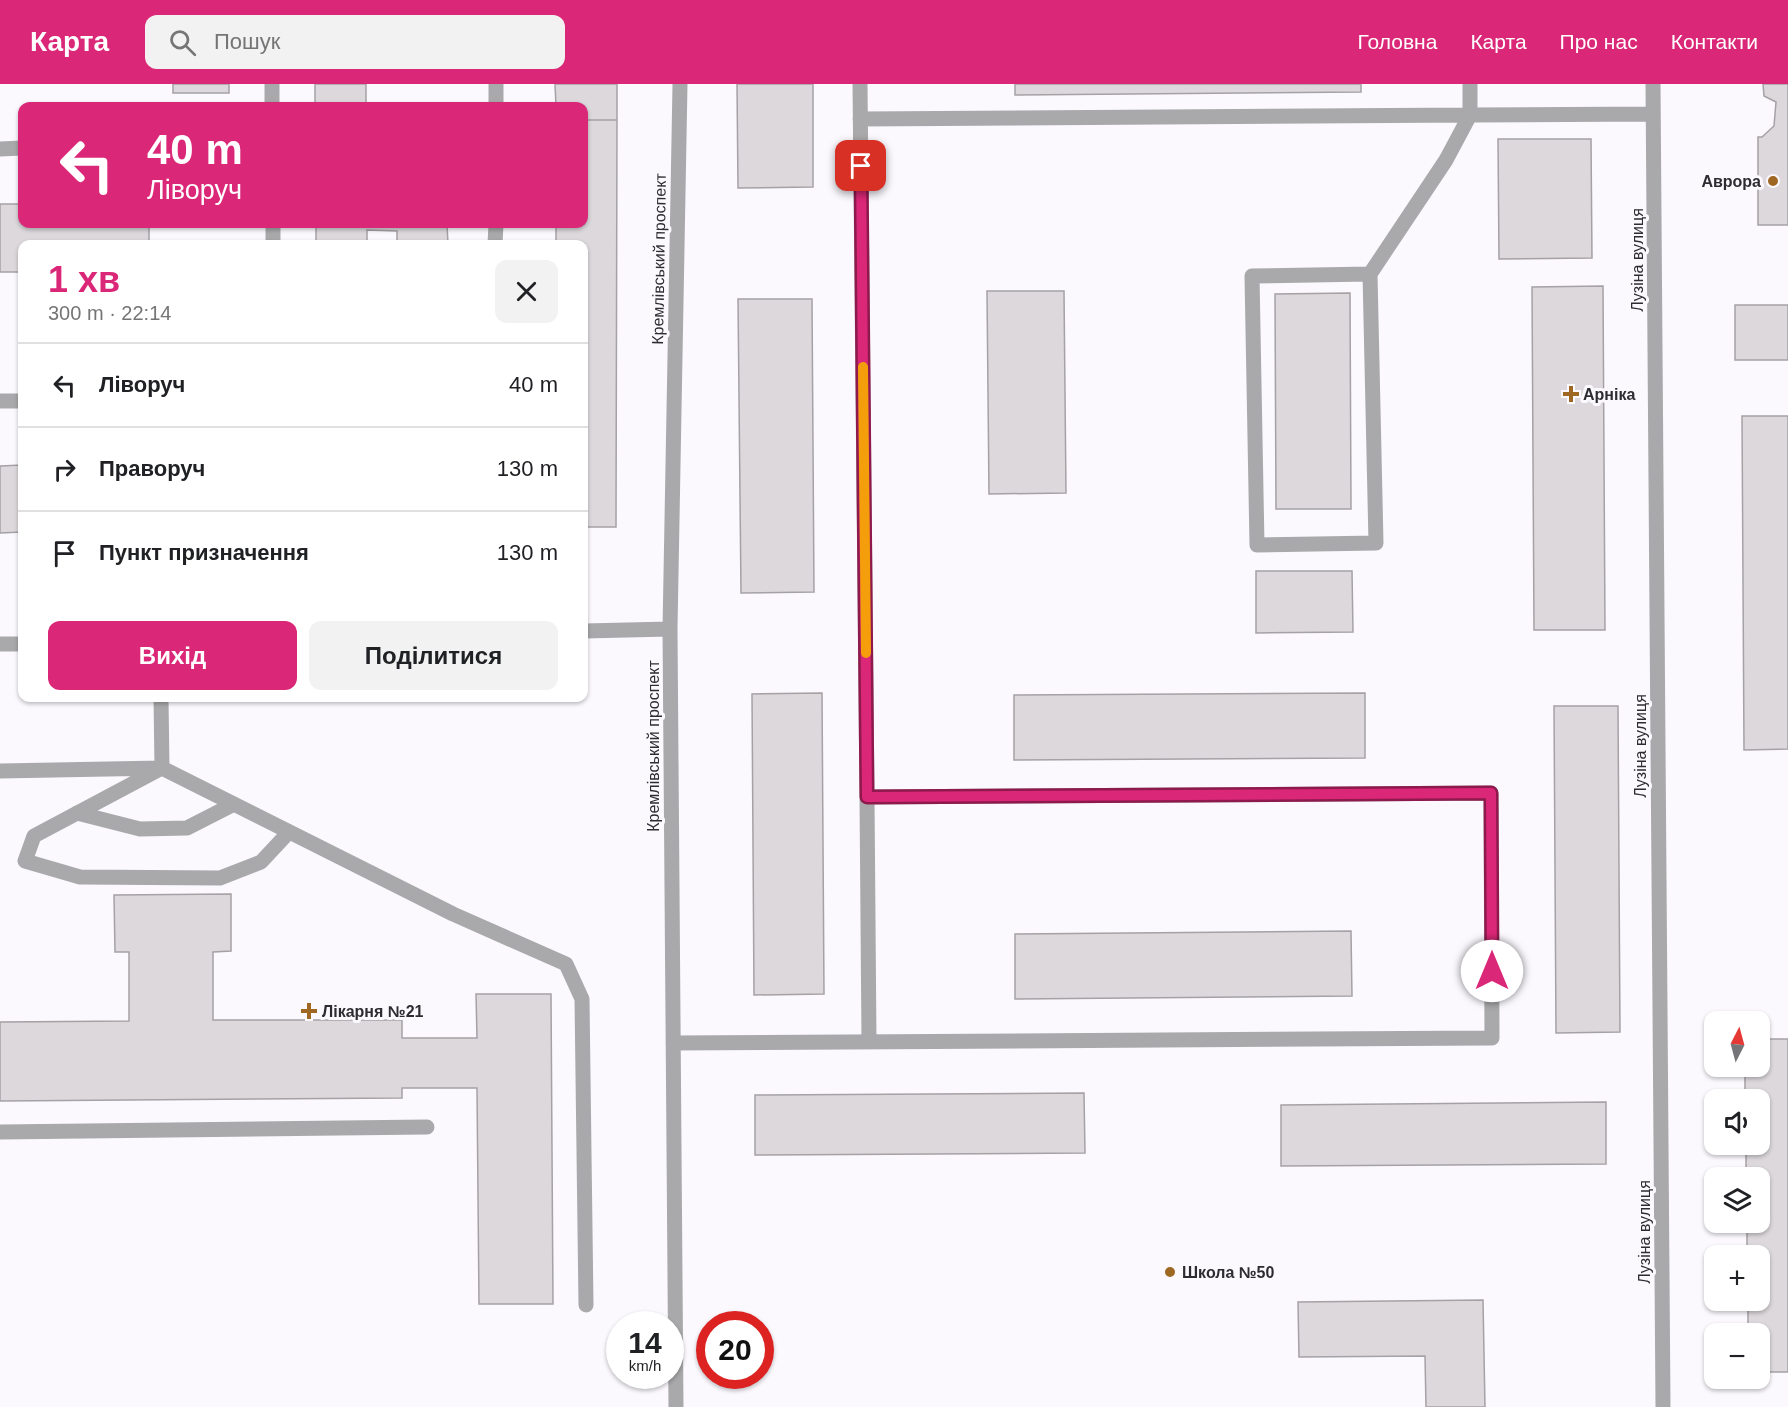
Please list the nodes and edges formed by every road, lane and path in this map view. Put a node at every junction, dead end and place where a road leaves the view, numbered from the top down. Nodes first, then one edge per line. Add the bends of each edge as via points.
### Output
1 (272, 84) edge
2 (496, 84) edge
3 (680, 84) edge
4 (860, 84) edge
5 (1470, 84) edge
6 (1653, 84) edge
7 (272, 102) edge
8 (496, 102) edge
9 (1653, 114) junction
10 (1470, 115) junction
11 (860, 119) junction
12 (18, 148) edge
13 (0, 149) edge
14 (1370, 274) junction
15 (18, 401) edge
16 (0, 402) edge
17 (670, 629) junction
18 (588, 631) edge
19 (0, 644) edge
20 (18, 644) edge
21 (161, 702) edge
22 (162, 768) junction
23 (0, 771) edge
24 (867, 797) junction
25 (234, 804) junction
26 (77, 813) junction
27 (288, 832) junction
28 (869, 1042) junction
29 (674, 1043) junction
30 (427, 1127) dead end
31 (0, 1132) edge
32 (586, 1305) dead end
33 (676, 1407) edge
34 (1664, 1407) edge

1 - 7 street
2 - 8 street
3 - 17 street, Кремлівський проспект
4 - 11 street
5 - 10 street
6 - 9 street, Лузіна вулиця
9 - 10 street
9 - 34 street, Лузіна вулиця
10 - 11 street
10 - 14 street via 1446,160
11 - 24 street
12 - 13 street
14 - 14 street via 1376,543 1257,544 1251,276
15 - 16 street
17 - 18 street
17 - 29 street, Кремлівський проспект
19 - 20 street
21 - 22 street
22 - 23 street
22 - 25 street
22 - 26 street
24 - 28 street
24 - 28 street via 1491,793 1492,1038
25 - 26 street via 187,828 140,830
25 - 27 street
26 - 27 street via 34,836 25,861 80,877 220,878 261,862
27 - 32 street via 453,914 566,964 582,999
28 - 29 street
29 - 33 street, Кремлівський проспект
30 - 31 street

